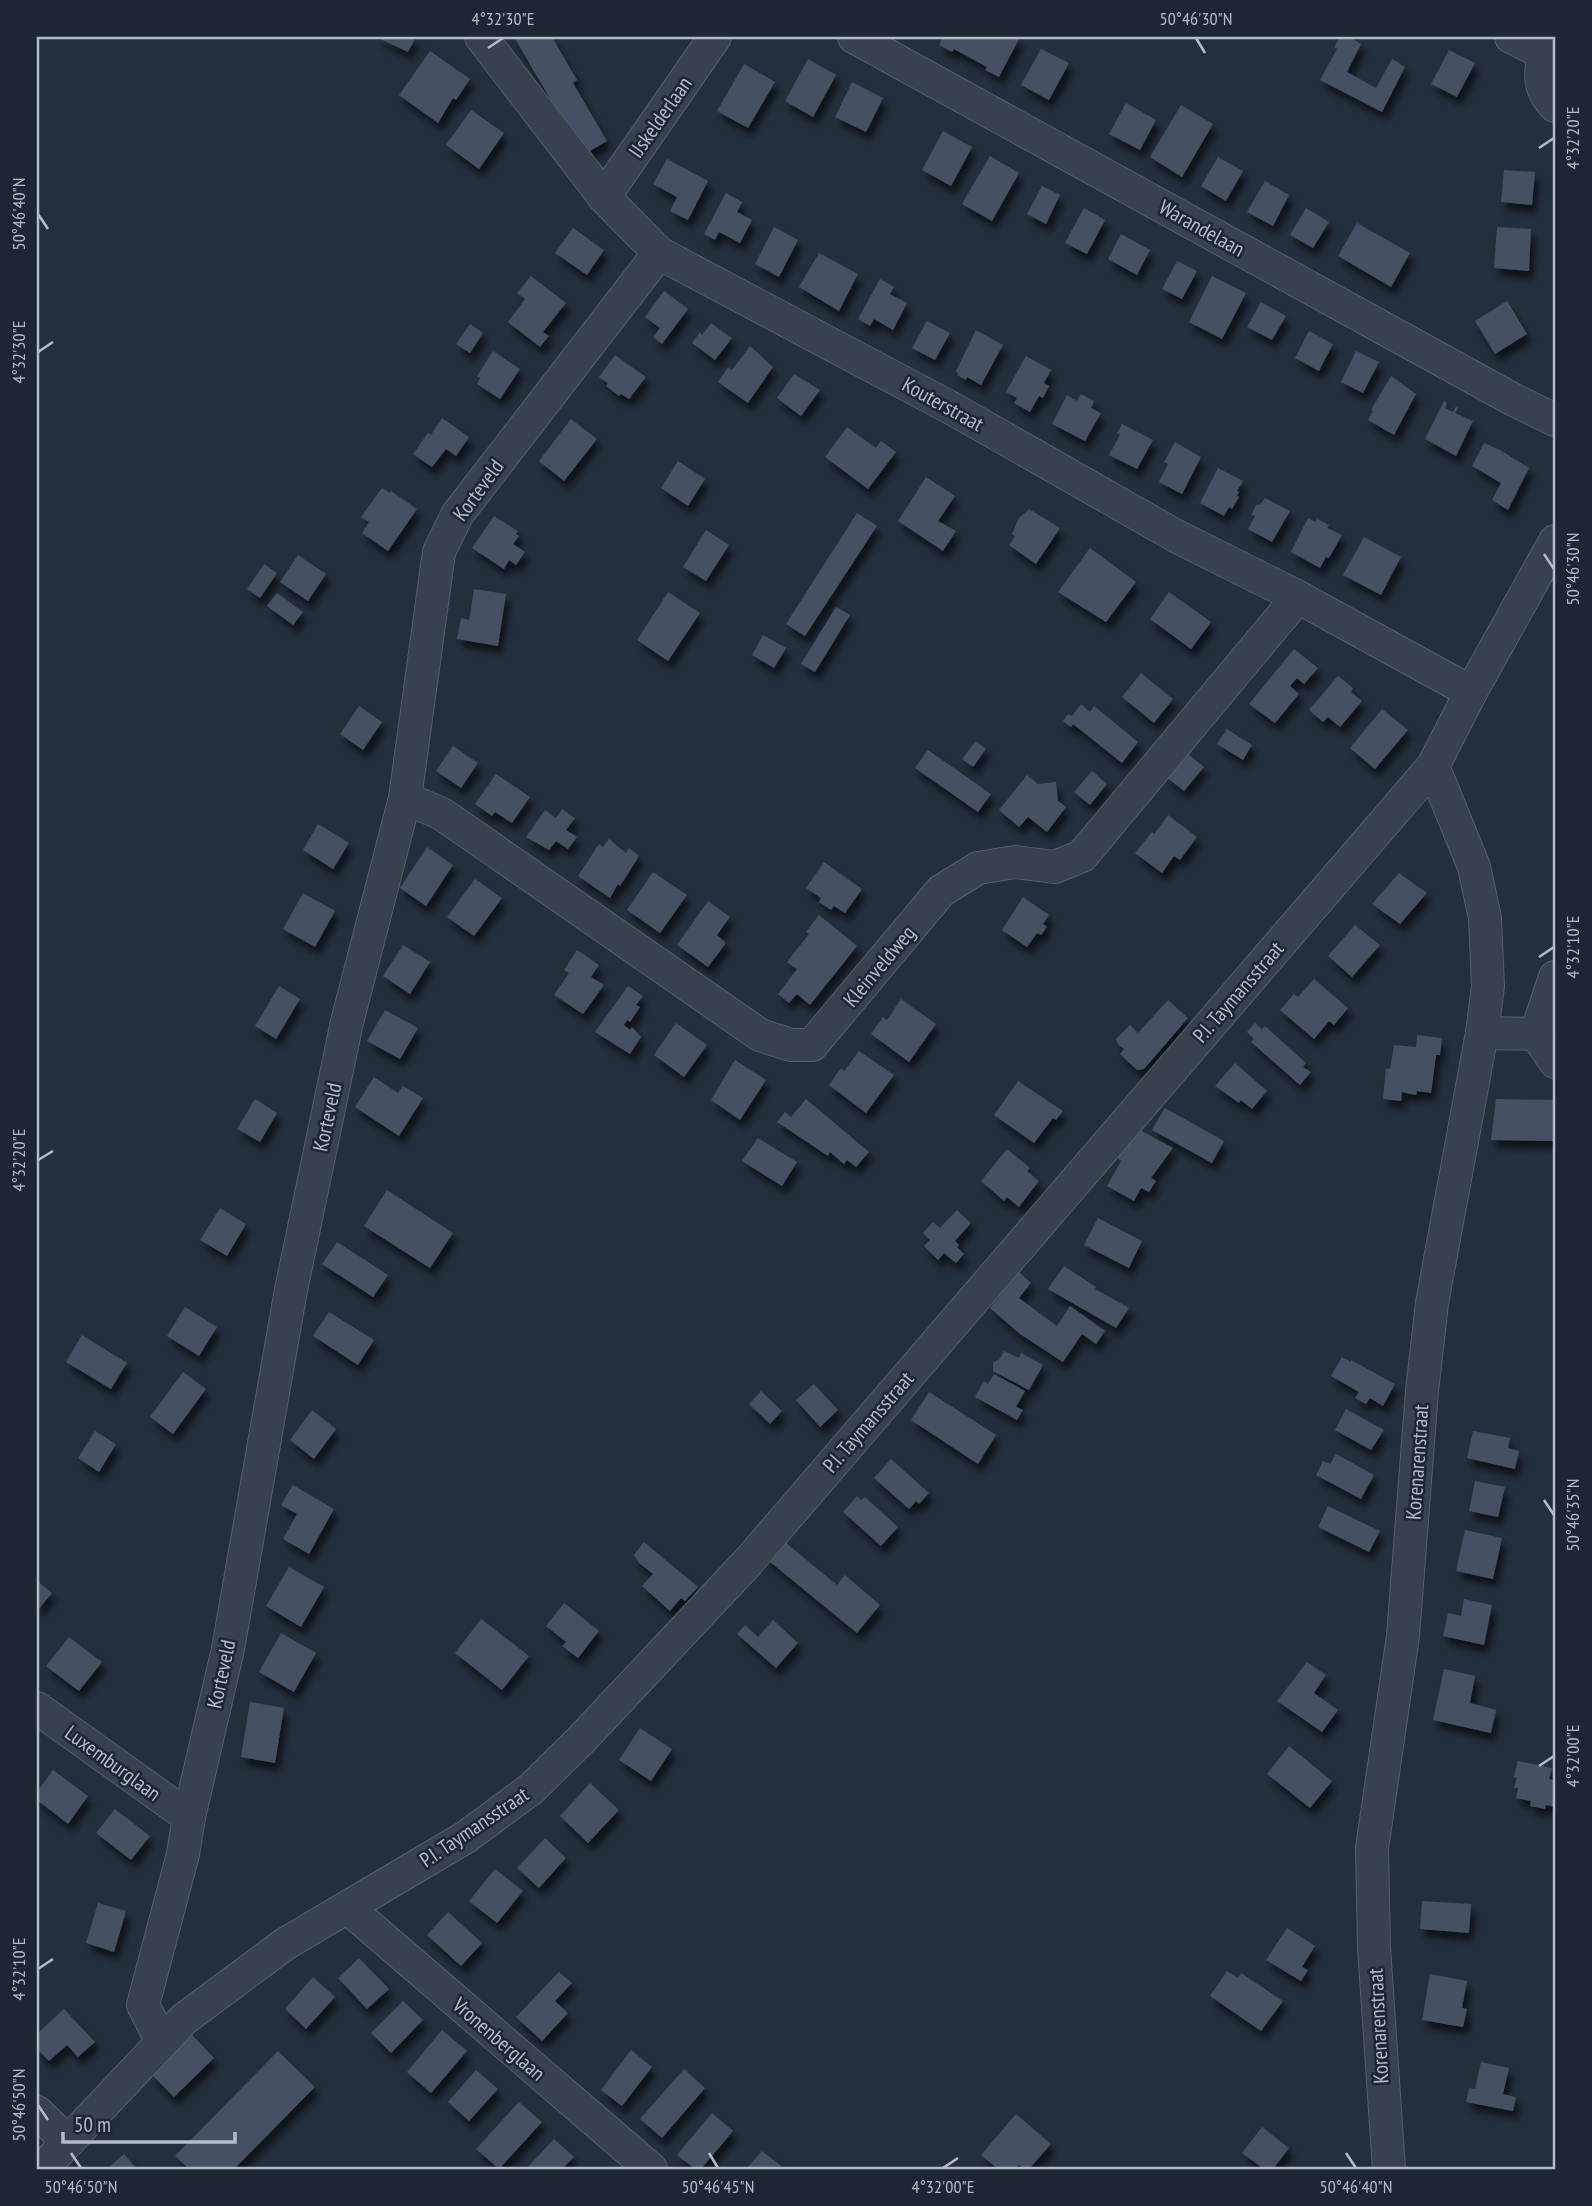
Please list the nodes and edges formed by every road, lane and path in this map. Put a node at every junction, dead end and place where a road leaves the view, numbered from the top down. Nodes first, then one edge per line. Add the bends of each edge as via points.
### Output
1 (481, 37) edge
2 (715, 37) edge
3 (854, 37) edge
4 (1511, 37) edge
5 (1550, 48) edge
6 (1555, 106) edge
7 (604, 197) junction
8 (659, 253) junction
9 (1554, 419) edge
10 (1555, 541) edge
11 (1298, 597) junction
12 (1471, 692) junction
13 (1433, 765) junction
14 (405, 798) junction
15 (1555, 977) edge
16 (1482, 1033) junction
17 (1536, 1034) junction
18 (1555, 1062) edge
19 (37, 1708) edge
20 (189, 1817) junction
21 (348, 1908) junction
22 (162, 2042) junction
23 (37, 2112) edge
24 (68, 2142) junction
25 (42, 2169) edge
26 (651, 2169) edge
27 (1389, 2169) edge

1 - 7 street, Kouterstraat
2 - 7 street, IJskelderlaan
3 - 9 street, Warandelaan
4 - 5 street
5 - 6 street via 1541,81
7 - 8 street, Kouterstraat
8 - 11 street, Kouterstraat via 953,409 1176,536
8 - 14 street, Korteveld via 457,515 439,552
10 - 12 street, P.I. Taymansstraat
11 - 12 street, Kouterstraat
11 - 14 street, Kleinveldweg via 1082,856 1055,867 1016,862 978,868 941,891 812,1045 792,1045 760,1035 442,814
12 - 13 street, P.I. Taymansstraat
13 - 16 street, Korenarenstraat via 1474,867 1485,918 1488,986
13 - 21 street, P.I. Taymansstraat via 748,1562 580,1741 531,1789 466,1837
14 - 20 street, Korteveld via 341,1049 290,1290 228,1649
15 - 17 street
16 - 17 street
16 - 27 street, Korenarenstraat via 1432,1303 1403,1636 1372,1848
17 - 18 street
19 - 20 street, Luxemburglaan
20 - 22 street, Korteveld via 143,2005
21 - 22 street, P.I. Taymansstraat via 285,1944 184,2019
21 - 26 street, Vronenberglaan
22 - 24 street, P.I. Taymansstraat
23 - 24 street
24 - 25 street, P.I. Taymansstraat

